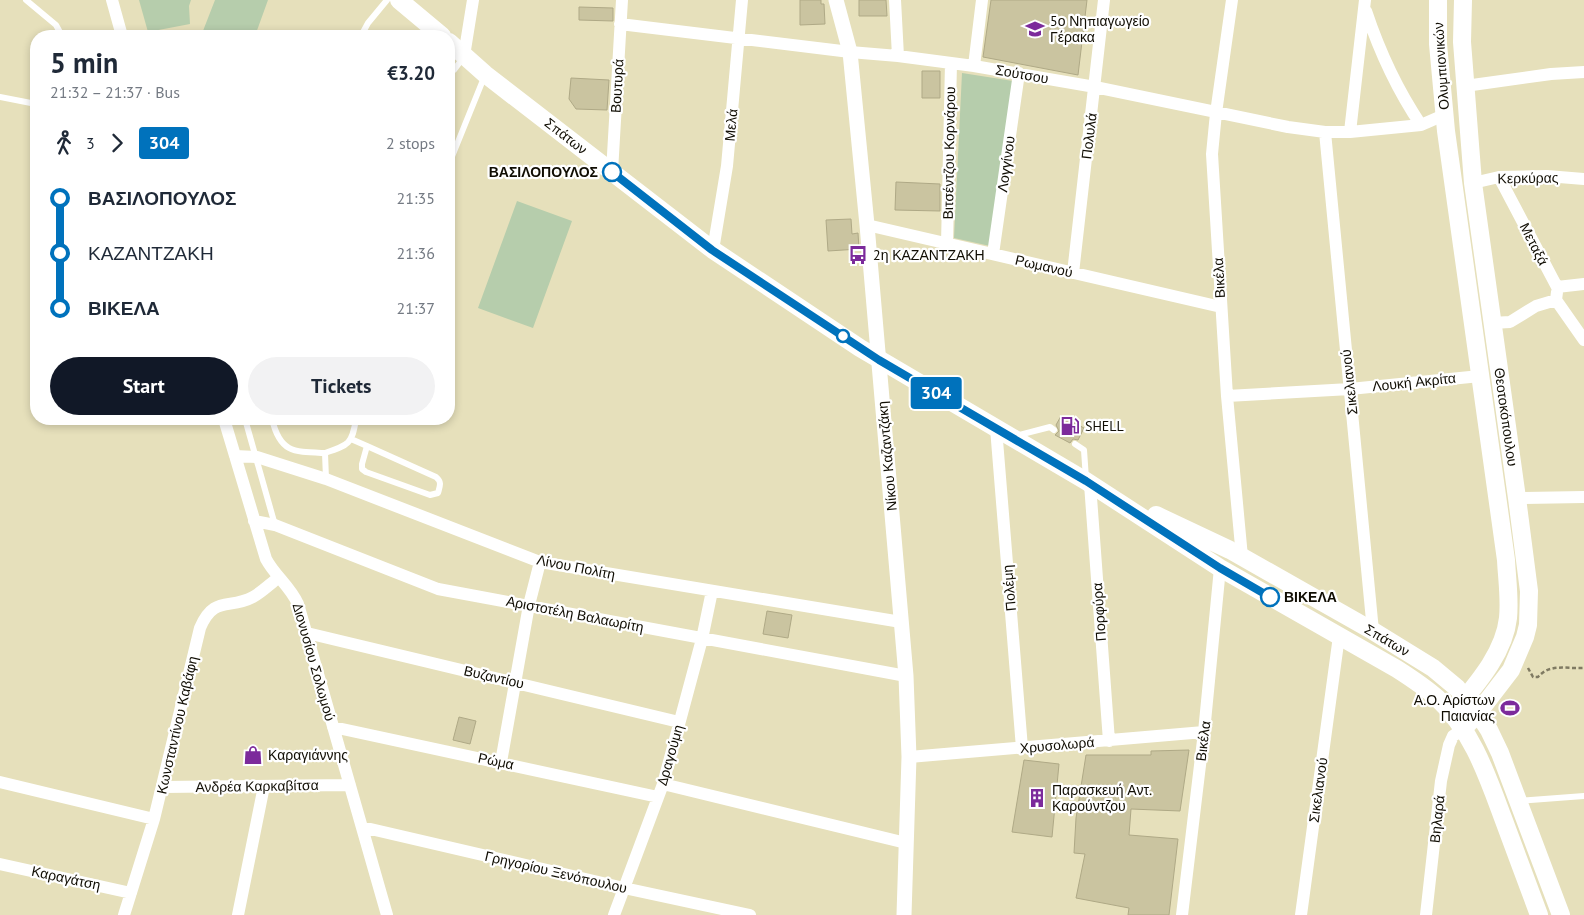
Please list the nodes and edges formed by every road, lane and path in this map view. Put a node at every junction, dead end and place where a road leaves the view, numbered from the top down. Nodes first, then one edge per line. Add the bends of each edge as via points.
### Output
1 (26, 0) edge
2 (112, 0) edge
3 (387, 0) edge
4 (399, 0) edge
5 (474, 0) edge
6 (622, 0) edge
7 (742, 0) edge
8 (836, 0) edge
9 (895, 0) edge
10 (982, 0) edge
11 (1104, 0) edge
12 (1232, 0) edge
13 (1438, 0) edge
14 (1463, 0) edge
15 (1365, 3) edge
16 (620, 24) junction
17 (59, 30) edge
18 (120, 30) edge
19 (364, 30) edge
20 (432, 30) edge
21 (739, 39) junction
22 (455, 49) edge
23 (850, 52) junction
24 (464, 56) junction
25 (898, 56) junction
26 (951, 63) junction
27 (974, 66) junction
28 (455, 69) edge
29 (1584, 72) edge
30 (1019, 73) junction
31 (486, 74) junction
32 (1465, 86) junction
33 (1095, 87) junction
34 (0, 97) edge
35 (30, 103) edge
36 (1216, 113) junction
37 (1445, 123) junction
38 (1421, 125) junction
39 (1325, 132) junction
40 (1350, 132) junction
41 (455, 149) edge
42 (612, 172) junction
43 (1500, 177) junction
44 (1584, 179) edge
45 (1473, 183) junction
46 (867, 225) junction
47 (947, 244) junction
48 (712, 250) junction
49 (993, 254) junction
50 (1073, 273) junction
51 (1584, 284) edge
52 (1556, 294) junction
53 (1221, 307) junction
54 (1492, 323) junction
55 (1584, 340) edge
56 (879, 360) junction
57 (1480, 376) junction
58 (1350, 389) junction
59 (1227, 396) junction
60 (226, 425) edge
61 (247, 425) edge
62 (273, 425) edge
63 (354, 425) edge
64 (996, 428) junction
65 (1054, 430) dead end
66 (1011, 437) junction
67 (351, 439) junction
68 (1075, 444) dead end
69 (367, 446) junction
70 (325, 453) junction
71 (235, 456) junction
72 (257, 457) junction
73 (326, 479) junction
74 (1088, 483) junction
75 (1584, 497) edge
76 (1517, 498) junction
77 (254, 521) junction
78 (275, 525) junction
79 (1242, 557) junction
80 (540, 562) junction
81 (1220, 568) junction
82 (278, 578) junction
83 (712, 591) junction
84 (529, 605) junction
85 (901, 622) junction
86 (1373, 631) junction
87 (307, 633) junction
88 (1340, 636) junction
89 (702, 639) junction
90 (1584, 668) edge
91 (1544, 670) dead end
92 (906, 676) junction
93 (516, 682) junction
94 (1465, 697) junction
95 (1478, 713) junction
96 (1452, 714) junction
97 (680, 722) junction
98 (333, 727) junction
99 (1463, 729) junction
100 (1204, 732) junction
101 (1109, 740) junction
102 (1022, 748) junction
103 (909, 757) junction
104 (501, 762) junction
105 (0, 782) edge
106 (663, 784) junction
107 (350, 785) junction
108 (264, 786) junction
109 (162, 787) junction
110 (658, 796) junction
111 (1584, 796) edge
112 (1518, 801) junction
113 (154, 819) junction
114 (362, 827) junction
115 (906, 843) junction
116 (0, 864) edge
117 (624, 888) junction
118 (131, 893) junction
119 (124, 915) edge
120 (238, 915) edge
121 (388, 915) edge
122 (614, 915) edge
123 (750, 915) edge
124 (904, 915) edge
125 (1182, 915) edge
126 (1301, 915) edge
127 (1426, 915) edge
128 (1539, 915) edge
129 (1561, 915) edge

1 - 17 lane
2 - 18 street
3 - 19 lane
4 - 20 main road, Σπάτων
5 - 24 street
6 - 16 street, Βουτυρά
7 - 21 street, Μελά
8 - 23 street, Νίκου Καζαντζάκη
9 - 25 street
10 - 27 street
11 - 33 street, Πολυλά
12 - 36 street, Βικέλα
13 - 37 main road, Ολυμπιονικών via 1438,44
14 - 32 main road, Ολυμπιονικών
15 - 38 street via 1389,72
15 - 40 street
16 - 21 street, Σούτσου
16 - 42 street, Βουτυρά
21 - 23 street, Σούτσου
21 - 48 street, Μελά via 728,166
22 - 24 main road, Σπάτων
23 - 25 street, Σούτσου
23 - 46 street, Νίκου Καζαντζάκη
24 - 28 lane
24 - 31 main road, Σπάτων
25 - 26 street, Σούτσου
26 - 27 street, Σούτσου
26 - 47 street, Βιτσέντζου Κορνάρου
27 - 30 street, Σούτσου
29 - 32 street
30 - 33 street, Σούτσου
30 - 49 street, Λογγίνου
31 - 41 lane
31 - 42 main road, Σπάτων
32 - 45 main road, Θεοτοκόπουλου
33 - 36 street, Σούτσου
33 - 50 street, Πολυλά
34 - 35 lane
36 - 39 street, Σούτσου
36 - 53 street, Βικέλα via 1212,154
37 - 38 street, Σούτσου
37 - 57 main road, Θεοτοκόπουλου
38 - 40 street, Σούτσου
39 - 40 street, Σούτσου
39 - 58 street, Σικελιανού
42 - 48 main road, Σπάτων
43 - 44 street, Κερκύρας
43 - 45 street, Κερκύρας
43 - 52 street, Μεταξά
45 - 54 main road, Θεοτοκόπουλου
46 - 47 street, Ρωμανού
46 - 56 street, Νίκου Καζαντζάκη
47 - 49 street, Ρωμανού
48 - 56 main road, Σπάτων
49 - 50 street, Ρωμανού
50 - 53 street, Ρωμανού
51 - 52 street
52 - 54 street via 1510,322
52 - 55 street, Μεταξά
53 - 59 street, Βικέλα
54 - 76 main road, Θεοτοκόπουλου
56 - 64 main road, Σπάτων
56 - 85 street, Νίκου Καζαντζάκη
57 - 58 street, Λουκή Ακρίτα
57 - 94 main road, Θεοτοκόπουλου via 1506,560 1509,607 1501,644
58 - 59 street, Λουκή Ακρίτα
58 - 86 street, Σικελιανού
59 - 79 street, Βικέλα
60 - 71 street, Διονυσίου Σολωμού
61 - 72 lane
62 - 70 lane via 284,444 298,452
63 - 67 lane
64 - 66 main road, Σπάτων
64 - 102 street, Πολέμη
65 - 66 lane via 1050,427
66 - 74 main road, Σπάτων
67 - 69 lane
67 - 70 lane via 344,446
68 - 74 lane via 1084,450
69 - 69 lane via 362,464 366,472 430,495 438,493 440,480 436,477
70 - 73 lane
71 - 72 street, Λίνου Πολίτη
71 - 77 street, Διονυσίου Σολωμού
72 - 73 street, Λίνου Πολίτη
72 - 78 lane
73 - 80 street, Λίνου Πολίτη
74 - 79 main road, Σπάτων
74 - 81 main road, Σπάτων
74 - 101 street, Πορφύρα
75 - 76 street
76 - 95 main road, Θεοτοκόπουλου via 1529,592 1528,625 1511,670
77 - 78 street, Αριστοτέλη Βαλαωρίτη
77 - 82 street, Διονυσίου Σολωμού via 266,558
78 - 84 street, Αριστοτέλη Βαλαωρίτη via 438,589
79 - 86 main road, Σπάτων
80 - 83 street, Λίνου Πολίτη
80 - 84 street
81 - 88 main road, Σπάτων
81 - 100 street, Βικέλα
82 - 87 street, Διονυσίου Σολωμού via 294,595
82 - 109 street, Κωνσταντίνου Καβάφη via 252,598 213,608 204,620
83 - 85 street, Λίνου Πολίτη
83 - 89 street, Δραγούμη
84 - 89 street, Αριστοτέλη Βαλαωρίτη
84 - 93 street
85 - 92 street, Νίκου Καζαντζάκη
86 - 94 main road, Σπάτων via 1438,672
87 - 93 street, Βυζαντίου
87 - 98 street, Διονυσίου Σολωμού
88 - 96 main road, Σπάτων via 1419,683
88 - 126 street, Σικελιανού
89 - 92 street, Αριστοτέλη Βαλαωρίτη
89 - 97 street, Δραγούμη
90 - 91 path
92 - 103 street, Νίκου Καζαντζάκη
93 - 97 street, Βυζαντίου
93 - 104 street
94 - 95 main road, Σπάτων
94 - 96 main road, Θεοτοκόπουλου
95 - 99 main road, Θεοτοκόπουλου
95 - 112 main road, Σπάτων via 1500,753
96 - 99 main road, Σπάτων
97 - 106 street, Δραγούμη
98 - 104 street, Ρώμα
98 - 107 street, Διονυσίου Σολωμού
99 - 127 street, Βηλαρά via 1453,736 1448,745
99 - 128 main road, Σπάτων via 1482,762
100 - 101 street, Χρυσολωρά
100 - 125 street, Βικέλα
101 - 102 street, Χρυσολωρά
102 - 103 street, Χρυσολωρά
103 - 115 street, Νίκου Καζαντζάκη
104 - 110 street, Ρώμα
105 - 113 street
106 - 110 street, Δραγούμη
106 - 115 street
107 - 108 street, Ανδρέα Καρκαβίτσα
107 - 114 street, Διονυσίου Σολωμού
108 - 109 street, Ανδρέα Καρκαβίτσα
108 - 120 street
109 - 113 street, Κωνσταντίνου Καβάφη
110 - 117 street, Δραγούμη
111 - 112 lane
112 - 129 main road, Σπάτων
113 - 118 street, Κωνσταντίνου Καβάφη
114 - 117 street, Γρηγορίου Ξενόπουλου
114 - 121 street, Διονυσίου Σολωμού
115 - 124 street, Νίκου Καζαντζάκη
116 - 118 street, Καραγάτση
117 - 122 street, Δραγούμη
117 - 123 street, Γρηγορίου Ξενόπουλου
118 - 119 street, Κωνσταντίνου Καβάφη

